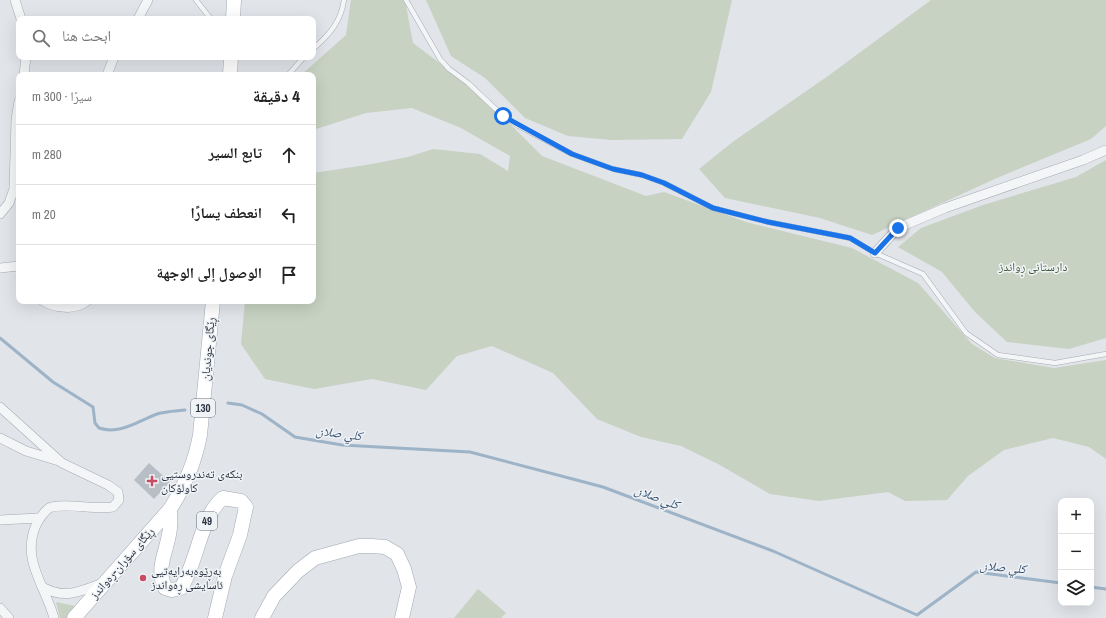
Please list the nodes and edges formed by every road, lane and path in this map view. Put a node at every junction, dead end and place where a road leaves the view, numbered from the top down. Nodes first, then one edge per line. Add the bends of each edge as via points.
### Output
1 (15, 0) edge
2 (148, 0) edge
3 (196, 0) edge
4 (234, 0) edge
5 (344, 0) edge
6 (406, 0) edge
7 (21, 16) edge
8 (140, 16) edge
9 (209, 16) edge
10 (233, 16) edge
11 (316, 46) edge
12 (26, 60) edge
13 (113, 60) edge
14 (231, 60) edge
15 (301, 60) edge
16 (24, 72) edge
17 (108, 72) edge
18 (230, 72) edge
19 (291, 72) edge
20 (16, 120) edge
21 (1106, 150) edge
22 (0, 214) edge
23 (875, 253) junction
24 (16, 266) edge
25 (0, 268) edge
26 (48, 304) edge
27 (83, 304) edge
28 (213, 304) edge
29 (1106, 354) edge
30 (0, 407) edge
31 (0, 438) edge
32 (62, 462) junction
33 (170, 509) junction
34 (39, 518) junction
35 (0, 520) edge
36 (107, 582) junction
37 (42, 587) junction
38 (0, 608) edge
39 (9, 618) edge
40 (54, 618) edge
41 (74, 618) edge
42 (215, 618) edge
43 (262, 618) edge
44 (402, 618) edge

1 - 7 street
2 - 8 street
3 - 9 lane
4 - 10 main road
5 - 11 lane via 342,12 334,29
6 - 23 lane via 440,59 503,116 519,126 589,161 664,183 713,208 850,238
12 - 16 street
13 - 17 street
14 - 18 main road
15 - 19 lane
20 - 22 street via 14,189 9,203
21 - 23 street via 945,208 898,228
23 - 29 lane via 923,274 966,333 998,355 1056,363
24 - 25 street
26 - 27 street via 72,308
28 - 33 main road, ڕێگای جوندیان / 130 via 197,450 182,491
30 - 32 street
31 - 32 street via 26,451
32 - 34 street via 108,485 118,492 119,500 113,507 102,509 64,506 50,508
33 - 36 main road, ڕێگای سۆران-ڕەواندز
33 - 42 main road, 49 via 170,529 160,578 165,588 172,590 181,588 188,576 215,505 223,498 241,501 246,507
34 - 35 street
34 - 37 street via 31,537 30,555
36 - 37 street via 70,594 57,594
36 - 41 main road, ڕێگای سۆران-ڕەواندز
37 - 40 street
38 - 39 street
43 - 44 main road via 274,596 298,571 315,558 359,546 372,546 385,547 397,554 404,569 409,588

